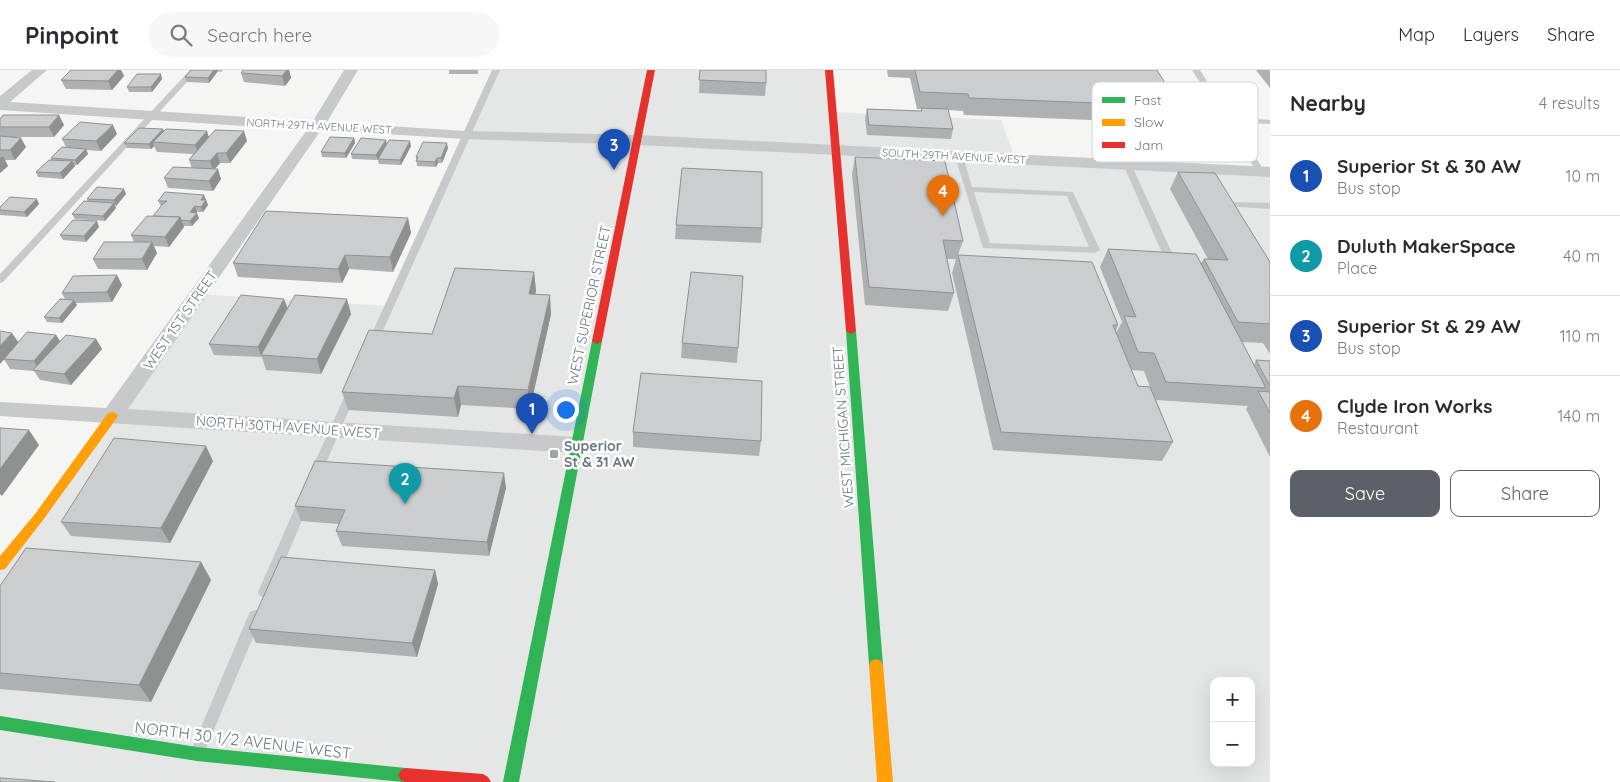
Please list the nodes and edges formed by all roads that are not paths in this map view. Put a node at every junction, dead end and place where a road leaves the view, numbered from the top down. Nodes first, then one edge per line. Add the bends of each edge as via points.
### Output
1 (40, 70) edge
2 (194, 70) edge
3 (351, 70) edge
4 (496, 70) edge
5 (651, 70) edge
6 (829, 70) edge
7 (1196, 70) edge
8 (1204, 82) edge
9 (0, 104) edge
10 (152, 116) junction
11 (317, 126) junction
12 (465, 135) junction
13 (638, 140) junction
14 (837, 150) junction
15 (959, 156) junction
16 (1258, 161) edge
17 (1127, 164) junction
18 (1266, 172) edge
19 (970, 189) junction
20 (1219, 190) edge
21 (1270, 206) edge
22 (1167, 252) edge
23 (0, 280) edge
24 (369, 350) edge
25 (358, 377) edge
26 (0, 409) edge
27 (112, 416) junction
28 (334, 430) junction
29 (576, 445) junction
30 (0, 565) edge
31 (0, 723) edge
32 (27, 727) junction
33 (0, 733) edge
34 (197, 754) junction
35 (483, 782) edge
36 (511, 782) edge
37 (885, 782) edge

1 - 9 street
2 - 10 lane
3 - 11 street, WEST 1ST STREET
4 - 12 lane
5 - 13 street, WEST SUPERIOR STREET
6 - 14 street, WEST MICHIGAN STREET
7 - 8 lane
9 - 10 street, NORTH 29TH AVENUE WEST
10 - 11 street, NORTH 29TH AVENUE WEST
10 - 23 lane
11 - 12 street, NORTH 29TH AVENUE WEST
11 - 27 street, WEST 1ST STREET
12 - 13 street, NORTH 29TH AVENUE WEST
12 - 24 lane
13 - 14 street, SOUTH 29TH AVENUE WEST
13 - 29 street, WEST SUPERIOR STREET
14 - 15 street, SOUTH 29TH AVENUE WEST
14 - 37 street, WEST MICHIGAN STREET
15 - 17 street, SOUTH 29TH AVENUE WEST
15 - 19 lane
16 - 18 lane
17 - 18 street, SOUTH 29TH AVENUE WEST via 1208,172
17 - 22 lane
19 - 19 lane via 986,246 1096,250 1070,194
20 - 21 lane via 1228,204
25 - 28 lane
26 - 27 street, NORTH 30TH AVENUE WEST
27 - 28 street, NORTH 30TH AVENUE WEST
27 - 30 street, WEST 1ST STREET
28 - 29 street, NORTH 30TH AVENUE WEST
28 - 34 lane
29 - 36 street, WEST SUPERIOR STREET
31 - 32 street, NORTH 30 1/2 AVENUE WEST
32 - 33 street
32 - 34 street, NORTH 30 1/2 AVENUE WEST
34 - 35 street, NORTH 30 1/2 AVENUE WEST

